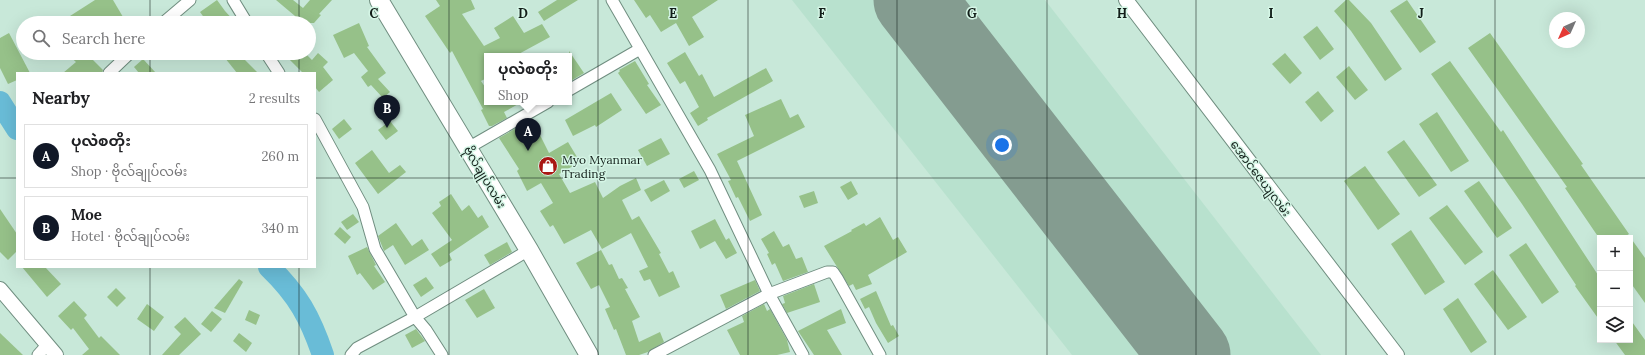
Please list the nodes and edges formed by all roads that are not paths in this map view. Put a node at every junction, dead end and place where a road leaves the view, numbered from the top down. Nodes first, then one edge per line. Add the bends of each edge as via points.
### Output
1 (190, 0) edge
2 (233, 0) edge
3 (379, 0) edge
4 (612, 0) edge
5 (1126, 0) edge
6 (172, 16) edge
7 (243, 16) edge
8 (640, 50) junction
9 (123, 60) edge
10 (271, 60) edge
11 (110, 72) edge
12 (278, 72) edge
13 (572, 88) edge
14 (543, 105) edge
15 (316, 121) edge
16 (468, 148) junction
17 (529, 250) junction
18 (0, 289) edge
19 (769, 294) junction
20 (415, 317) junction
21 (47, 352) edge
22 (351, 355) edge
23 (442, 355) edge
24 (589, 355) edge
25 (654, 355) edge
26 (803, 355) edge
27 (880, 355) edge
28 (1397, 355) edge

1 - 6 street
2 - 7 street
3 - 16 highway, ဗိုလ်ချုပ်လမ်း
4 - 8 street
5 - 28 street, အောင်ဇေယျလမ်း
8 - 13 street
8 - 19 street via 710,170
9 - 11 street
10 - 12 street
14 - 16 street
15 - 20 street via 363,206 375,249
16 - 17 highway, ဗိုလ်ချုပ်လမ်း
17 - 20 street
17 - 24 highway, ဗိုလ်ချုပ်လမ်း
18 - 21 street
19 - 25 street
19 - 26 street
19 - 27 street via 833,272
20 - 22 street via 357,348
20 - 23 street

